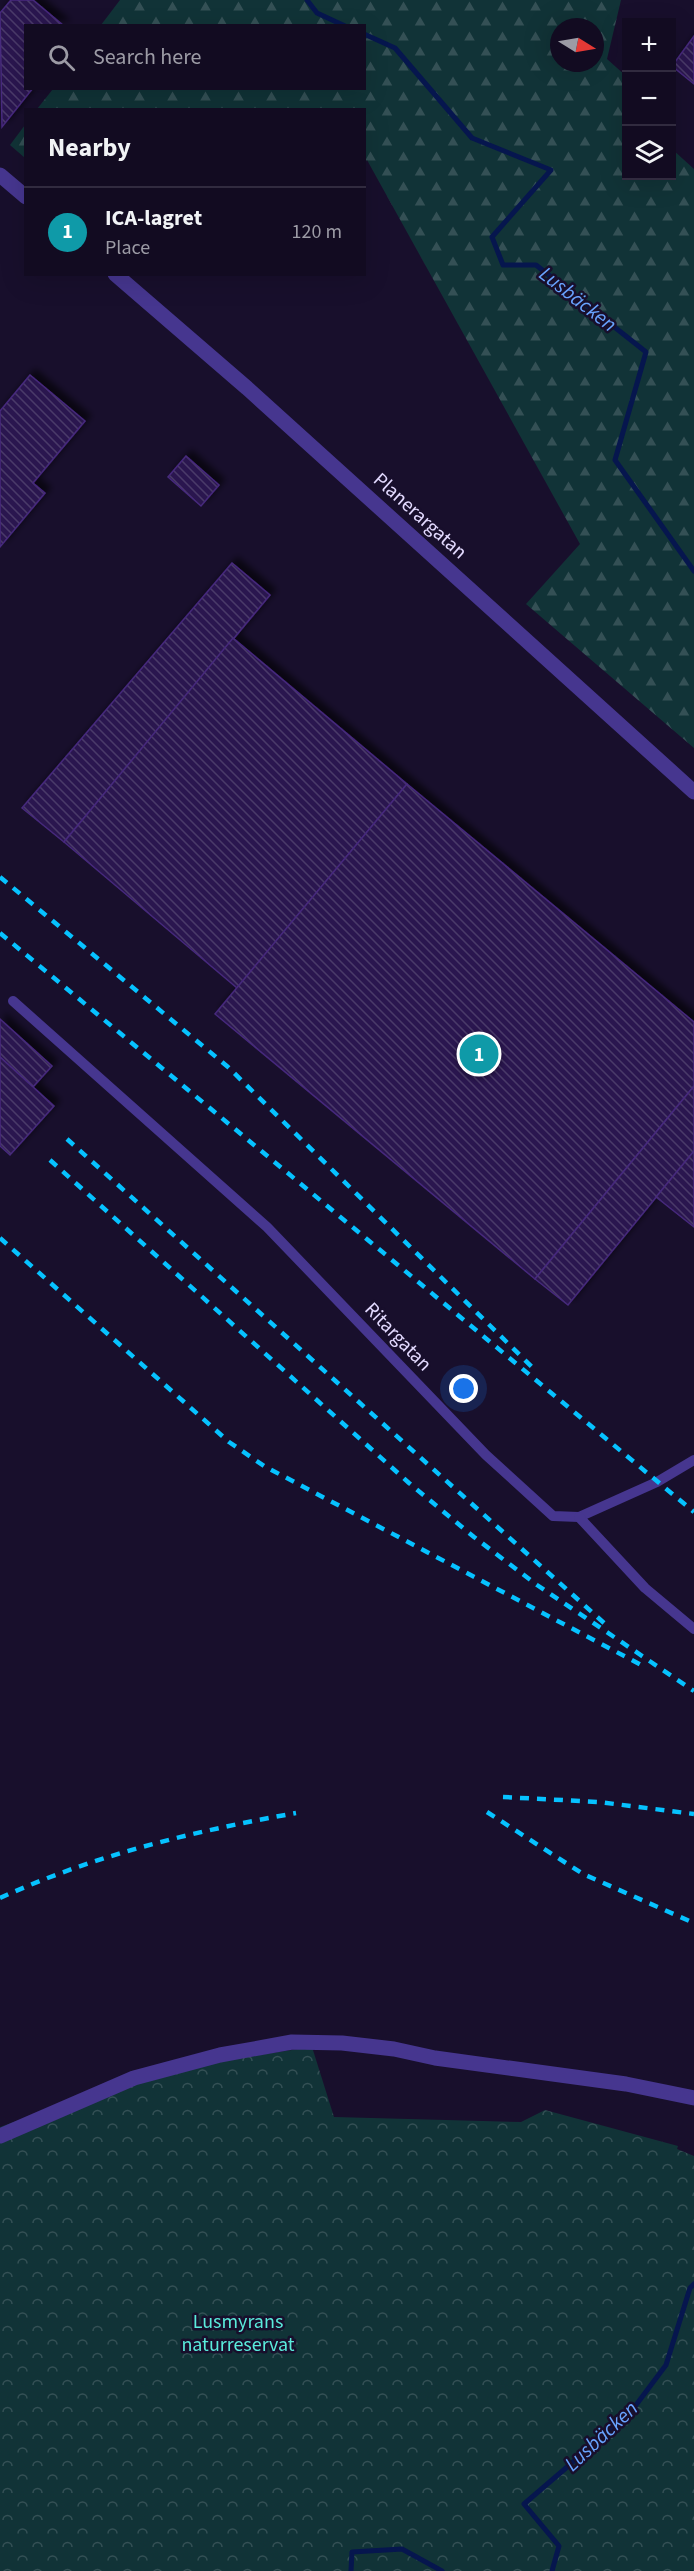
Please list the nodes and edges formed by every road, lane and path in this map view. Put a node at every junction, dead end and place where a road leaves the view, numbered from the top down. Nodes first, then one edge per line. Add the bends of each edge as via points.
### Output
1 (0, 175) edge
2 (24, 195) edge
3 (117, 276) edge
4 (694, 792) edge
5 (13, 1001) dead end
6 (694, 1460) edge
7 (579, 1517) junction
8 (694, 1629) edge
9 (694, 2098) edge
10 (0, 2136) edge

1 - 2 street
3 - 4 street, Planerargatan via 247,388
5 - 7 lane, Ritargatan via 267,1227 486,1455 553,1516
6 - 7 lane via 657,1482
7 - 8 lane via 645,1588
9 - 10 street via 394,2049 292,2042 220,2055 134,2078

